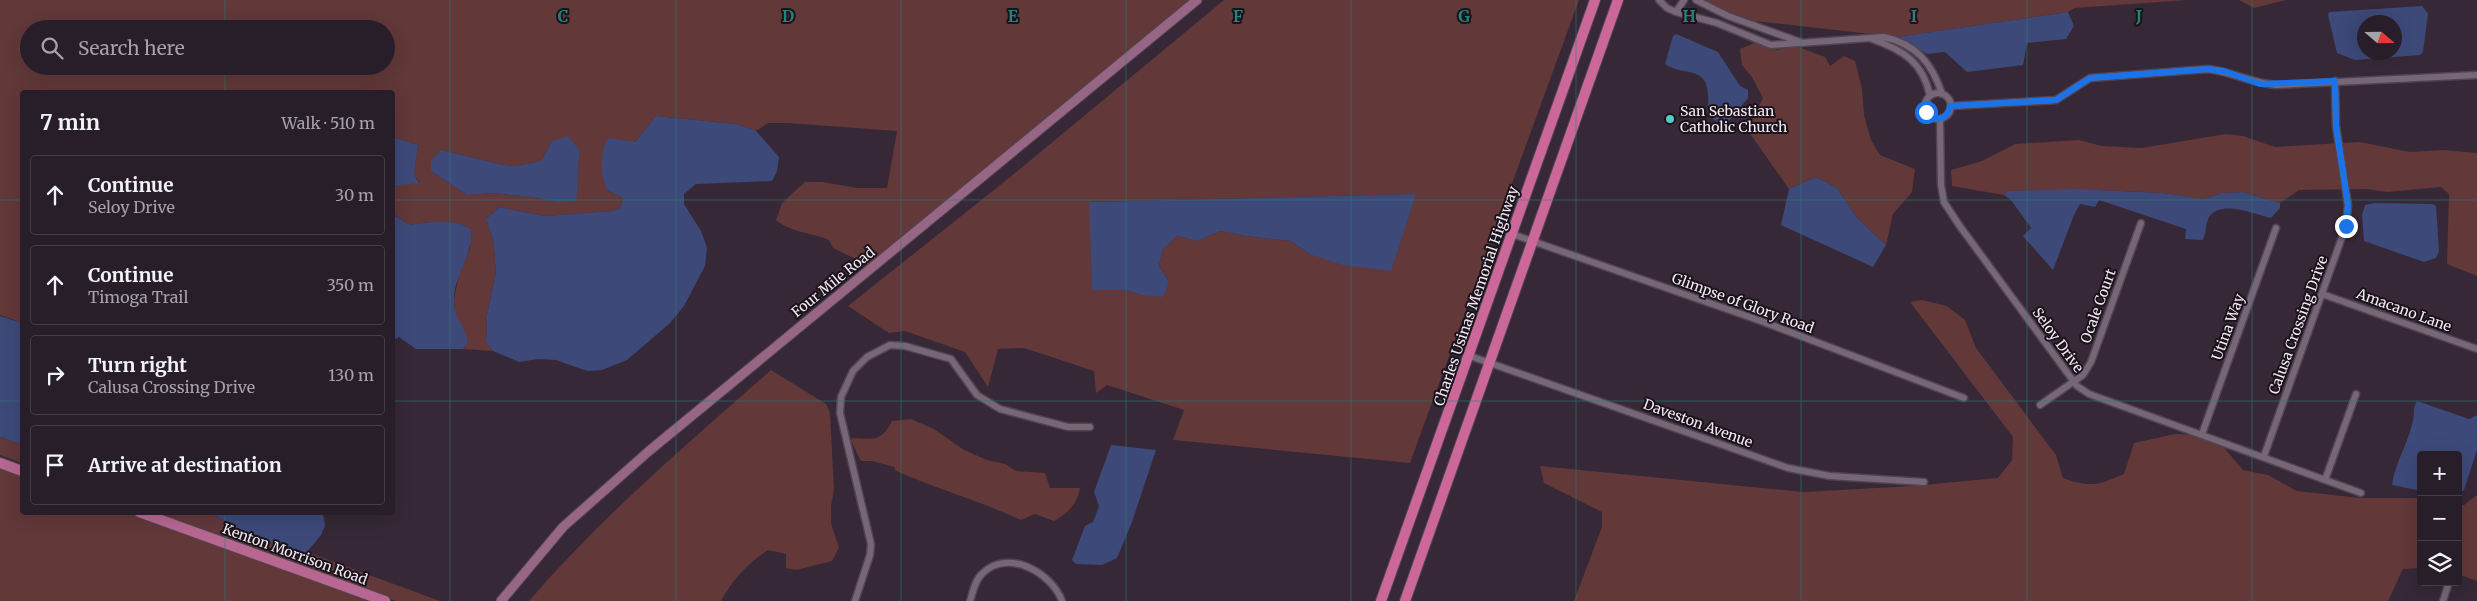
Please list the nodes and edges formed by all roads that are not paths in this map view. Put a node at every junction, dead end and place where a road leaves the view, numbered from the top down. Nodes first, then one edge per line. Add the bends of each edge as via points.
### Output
1 (1196, 0) edge
2 (1595, 0) edge
3 (1618, 0) edge
4 (1659, 0) edge
5 (1684, 0) edge
6 (1696, 0) edge
7 (1676, 12) junction
8 (1868, 38) junction
9 (1806, 44) junction
10 (2477, 75) edge
11 (2335, 81) junction
12 (1942, 94) junction
13 (1930, 96) junction
14 (1950, 106) junction
15 (1940, 119) junction
16 (2141, 223) dead end
17 (2276, 228) dead end
18 (1512, 234) junction
19 (1532, 241) junction
20 (2322, 294) junction
21 (2477, 350) edge
22 (1470, 356) junction
23 (1490, 363) junction
24 (2074, 382) junction
25 (2356, 394) dead end
26 (1964, 398) dead end
27 (2040, 406) dead end
28 (1090, 427) dead end
29 (2202, 434) junction
30 (2264, 456) junction
31 (0, 463) edge
32 (20, 470) edge
33 (2325, 480) junction
34 (1924, 482) dead end
35 (2362, 493) dead end
36 (147, 515) edge
37 (2448, 586) edge
38 (385, 601) edge
39 (501, 601) edge
40 (855, 601) edge
41 (970, 601) edge
42 (1062, 601) edge
43 (1381, 601) edge
44 (1405, 601) edge
45 (2443, 601) edge

1 - 39 main road, Four Mile Road via 649,451 564,527
2 - 18 highway, Charles Usinas Memorial Highway
3 - 19 highway
4 - 7 street
5 - 7 street
6 - 9 street via 1728,16
7 - 9 street via 1717,23 1766,44
8 - 9 street
8 - 12 street via 1884,37 1909,46 1929,65
8 - 13 street via 1916,62 1927,81
10 - 11 street
11 - 14 street via 2260,84 2224,71 2208,69 2102,76 2081,82 2056,100
11 - 20 street, Calusa Crossing Drive via 2336,126 2348,205 2346,226
12 - 13 street
12 - 14 street
13 - 15 street via 1925,103 1926,112 1932,118
14 - 15 street via 1948,114
15 - 24 street, Seloy Drive via 1944,202
16 - 24 street, Ocale Court via 2091,362
17 - 29 street, Utina Way
18 - 19 street, Glimpse of Glory Road
18 - 22 highway, Charles Usinas Memorial Highway
19 - 23 highway
19 - 26 street, Glimpse of Glory Road via 1761,321
20 - 21 street, Amacano Lane
20 - 30 street, Calusa Crossing Drive
22 - 23 street, Daveston Avenue
22 - 43 highway, Charles Usinas Memorial Highway
23 - 34 street, Daveston Avenue via 1788,468 1830,476
23 - 44 highway
24 - 27 street, Ocale Court
24 - 29 street, Seloy Drive via 2089,394
25 - 33 street
28 - 40 street via 1068,427 1000,409 977,395 956,365 944,356 890,345 867,357 853,371 841,398 840,413 871,544
29 - 30 street, Seloy Drive
30 - 33 street, Seloy Drive
31 - 32 main road
33 - 35 street, Seloy Drive
36 - 38 main road, Kenton Morrison Road
37 - 45 street
41 - 42 street via 981,574 1001,563 1014,563 1044,576

